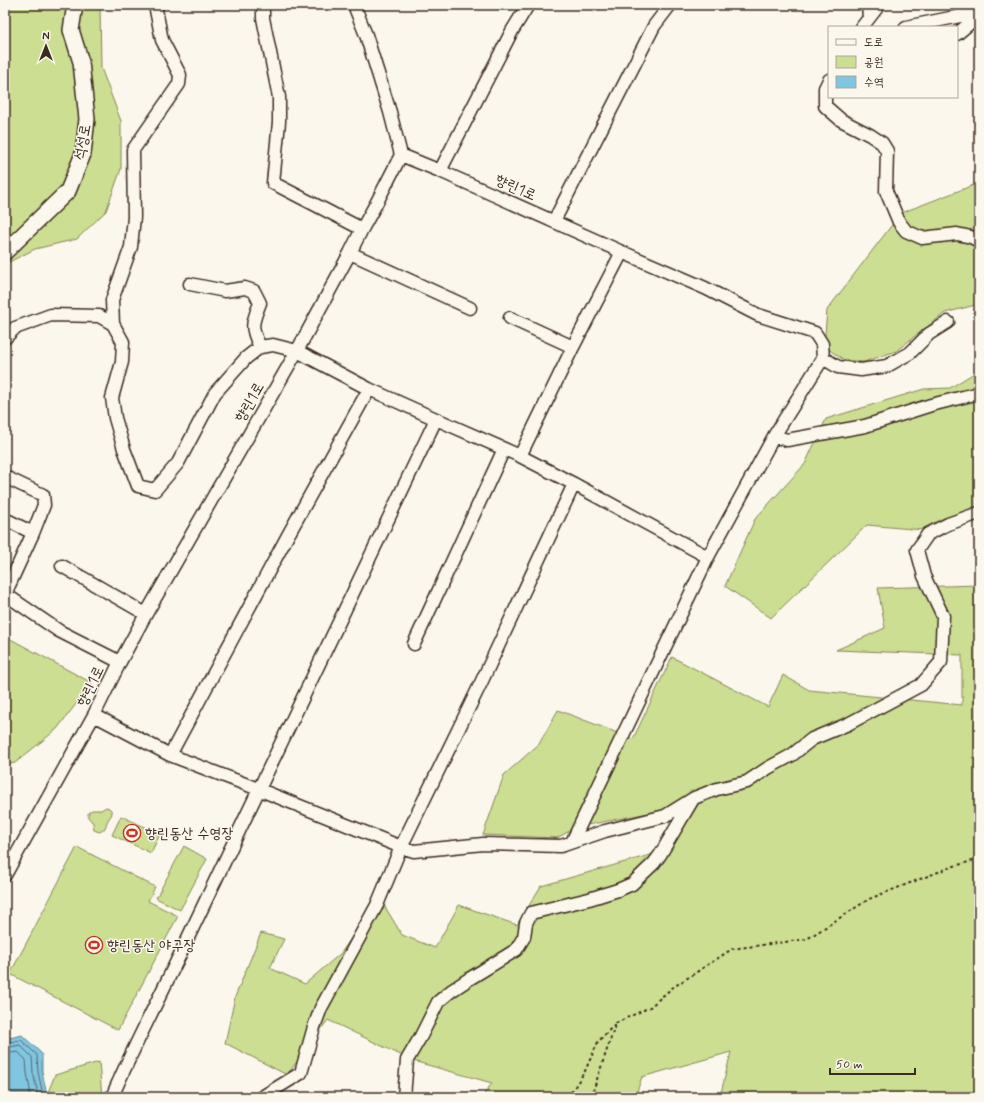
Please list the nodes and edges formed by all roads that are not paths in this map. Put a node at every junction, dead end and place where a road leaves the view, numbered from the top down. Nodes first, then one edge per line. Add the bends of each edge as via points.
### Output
1 (75, 5) edge
2 (155, 5) edge
3 (263, 5) edge
4 (354, 5) edge
5 (528, 5) edge
6 (670, 5) edge
7 (868, 5) edge
8 (878, 5) edge
9 (866, 22) edge
10 (911, 26) edge
11 (958, 33) edge
12 (828, 82) edge
13 (400, 155) junction
14 (440, 171) junction
15 (554, 221) junction
16 (362, 229) junction
17 (979, 241) edge
18 (5, 252) edge
19 (622, 252) junction
20 (350, 254) junction
21 (190, 284) dead end
22 (470, 308) dead end
23 (510, 318) dead end
24 (948, 322) dead end
25 (113, 324) junction
26 (5, 338) edge
27 (260, 347) junction
28 (573, 347) junction
29 (297, 351) junction
30 (823, 358) junction
31 (369, 389) junction
32 (979, 393) edge
33 (436, 419) junction
34 (774, 436) junction
35 (504, 449) junction
36 (520, 456) junction
37 (5, 477) edge
38 (574, 484) junction
39 (979, 512) edge
40 (5, 519) edge
41 (33, 533) junction
42 (708, 557) junction
43 (62, 566) dead end
44 (146, 614) junction
45 (414, 644) dead end
46 (120, 662) junction
47 (94, 715) junction
48 (170, 754) junction
49 (258, 789) junction
50 (694, 798) junction
51 (572, 842) junction
52 (401, 847) junction
53 (5, 875) edge
54 (112, 1097) edge
55 (262, 1097) edge
56 (404, 1097) edge

1 - 18 street, 석성로 via 71,30 81,62 88,119 82,154 68,191
2 - 25 street via 162,40 180,75 180,84 133,150 134,217 131,247 112,300
3 - 16 street via 263,18 279,97 273,183
4 - 13 street via 390,112
5 - 14 street
6 - 15 street via 654,26
7 - 9 street
8 - 9 street
10 - 11 street via 970,14 970,23
12 - 17 street via 825,88 825,106 841,120 882,143 886,151 886,191 899,222 906,231 922,238 956,234
13 - 14 street, 향린1로
13 - 16 street, 향린1로
14 - 15 street, 향린1로
15 - 19 street, 향린1로
16 - 20 street, 향린1로
19 - 28 street
19 - 30 street, 향린1로 via 705,288 758,315 815,333 822,344
20 - 22 street
20 - 29 street, 향린1로
21 - 27 street via 224,291 245,288 254,291 260,303 252,327
23 - 28 street
24 - 30 street via 929,334 910,353 887,366 861,370 838,367
25 - 26 street via 99,316 51,315 15,328
25 - 27 street via 123,342 122,362 112,398 115,418 138,486 155,490 178,463 215,393 246,358
27 - 29 street via 273,345
28 - 36 street
29 - 31 street
29 - 44 street, 향린1로
30 - 34 street
31 - 33 street
31 - 48 street
32 - 34 street via 930,405 865,426 787,440
33 - 35 street
33 - 49 street
34 - 42 street
35 - 36 street
35 - 45 street
36 - 38 street
37 - 41 street via 43,495 44,505
38 - 42 street
38 - 52 street
39 - 50 street via 928,534 917,550 924,576 943,616 941,662 921,686 848,724 812,739 792,755 747,782 716,789
40 - 41 street
41 - 46 street via 5,594 59,631
42 - 51 street
43 - 44 street
44 - 46 street, 향린1로
46 - 47 street, 향린1로
47 - 48 street
47 - 53 street, 향린1로
48 - 49 street
49 - 52 street
49 - 54 street
50 - 51 street via 665,816
50 - 56 street via 660,855 632,884 589,899 531,914 526,923 524,937 516,950 438,1002 406,1060
51 - 52 street via 561,846 483,844 414,851
52 - 55 street via 377,905 322,1008 301,1073

